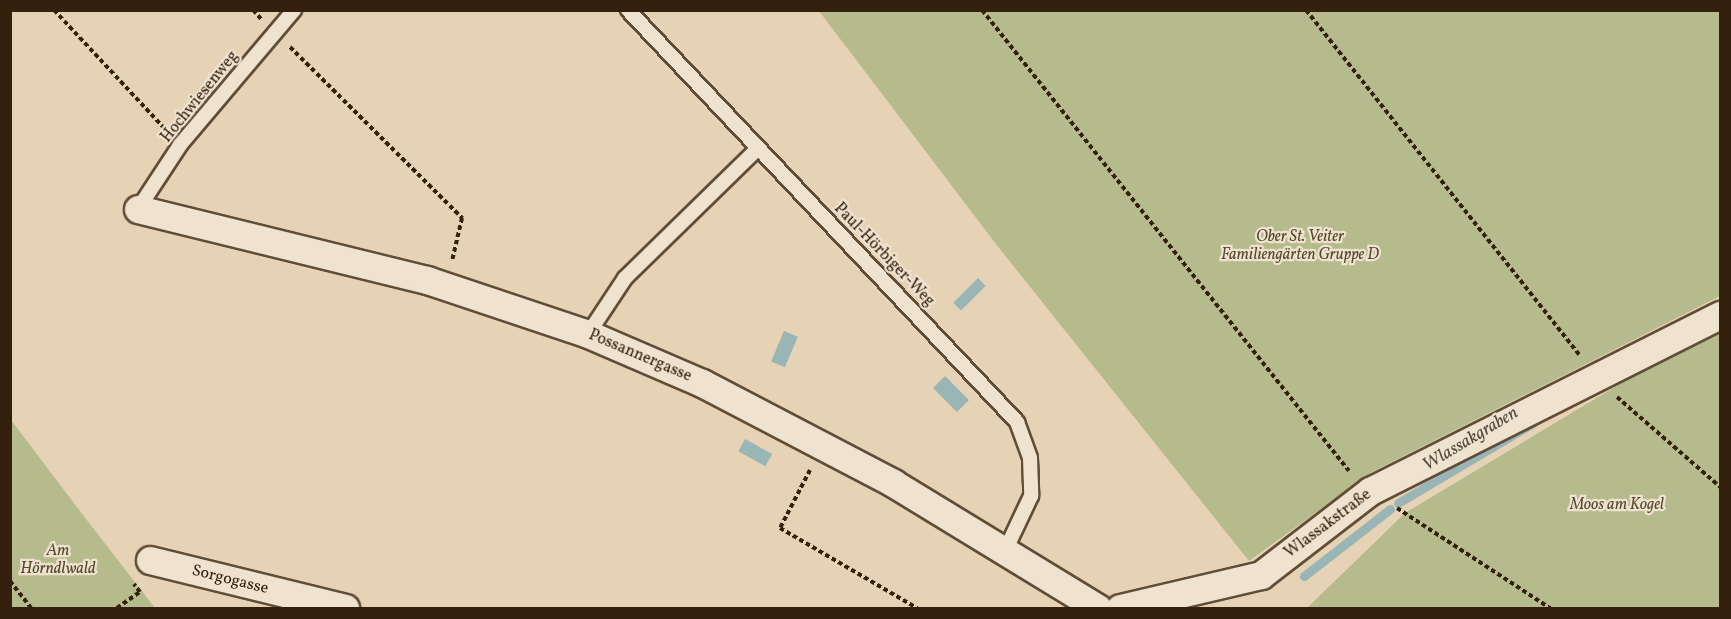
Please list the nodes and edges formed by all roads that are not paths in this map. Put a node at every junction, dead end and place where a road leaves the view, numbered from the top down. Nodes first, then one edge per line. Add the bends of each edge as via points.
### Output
1 (294, 10) edge
2 (628, 10) edge
3 (758, 148) junction
4 (138, 209) joint
5 (1720, 315) edge
6 (588, 334) junction
7 (1004, 553) junction
8 (150, 560) dead end
9 (345, 609) edge
10 (1098, 609) edge
11 (1120, 609) edge

1 - 4 lane, Hochwiesenweg via 180,145
2 - 3 lane, Paul-Hörbiger-Weg
3 - 6 lane via 625,278
3 - 7 lane, Paul-Hörbiger-Weg via 1017,422 1030,458 1031,496
4 - 6 street, Possannergasse via 446,286
5 - 11 street, Wlassakstraße via 1370,491 1261,575
6 - 7 street, Possannergasse via 702,383 823,446
7 - 10 street, Possannergasse
8 - 9 street, Sorgogasse

